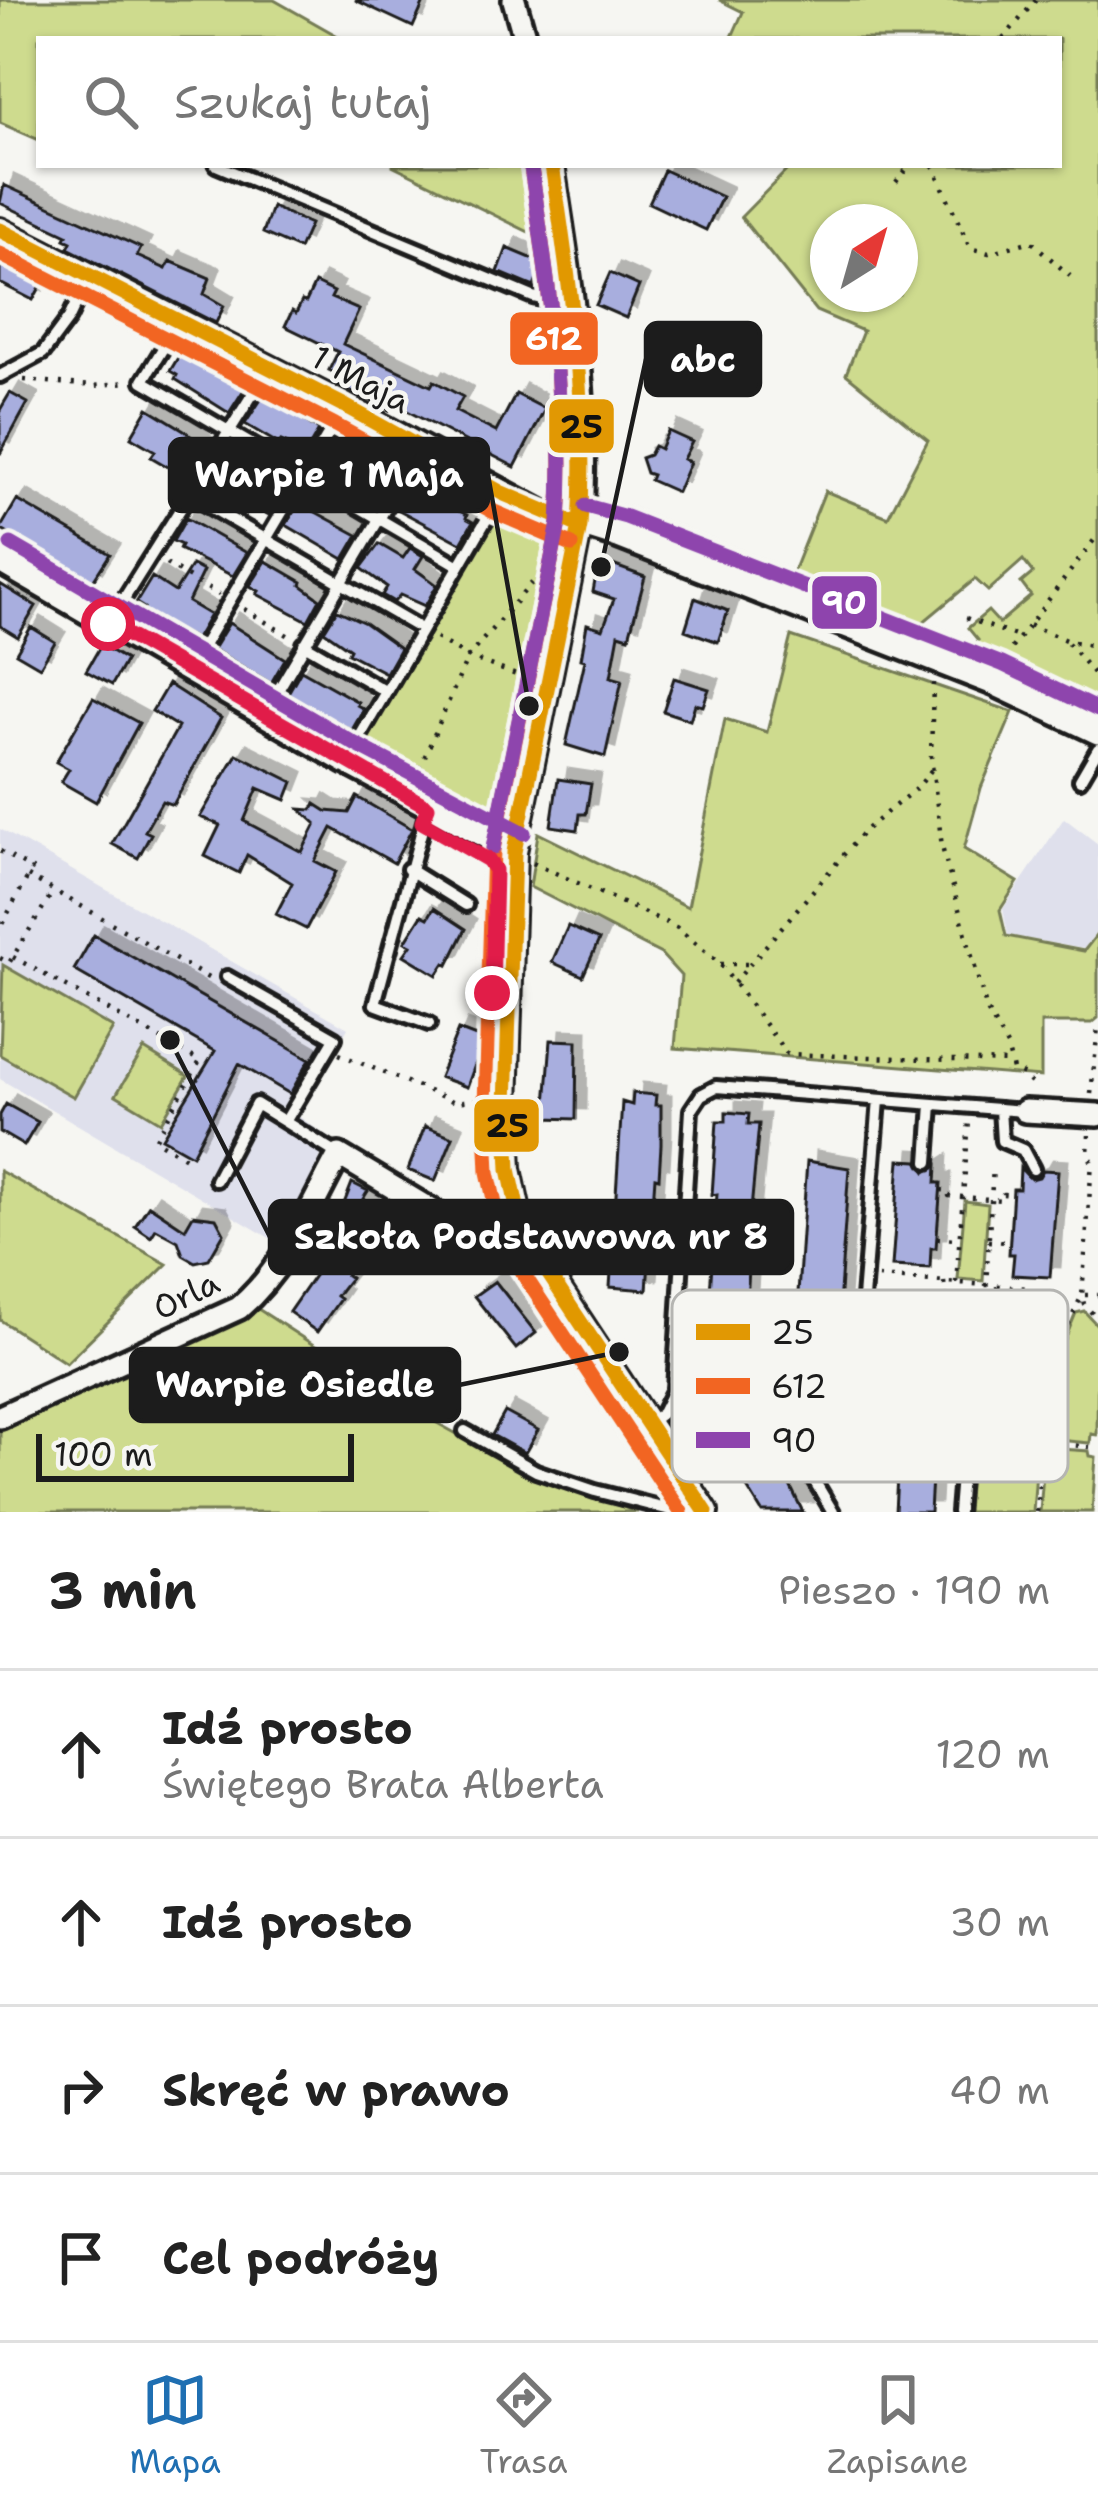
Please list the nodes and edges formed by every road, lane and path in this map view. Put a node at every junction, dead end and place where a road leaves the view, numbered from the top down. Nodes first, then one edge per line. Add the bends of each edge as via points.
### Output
1 (514, 0) edge
2 (1036, 0) edge
3 (524, 36) edge
4 (1006, 36) edge
5 (223, 168) edge
6 (552, 168) edge
7 (908, 168) edge
8 (934, 168) edge
9 (896, 182) dead end
10 (0, 230) edge
11 (89, 276) junction
12 (1070, 277) dead end
13 (573, 307) junction
14 (179, 322) junction
15 (269, 368) junction
16 (0, 376) edge
17 (15, 380) dead end
18 (143, 381) junction
19 (345, 406) junction
20 (230, 431) junction
21 (421, 448) junction
22 (304, 475) junction
23 (502, 493) junction
24 (189, 494) junction
25 (379, 518) junction
26 (580, 526) junction
27 (1098, 535) edge
28 (266, 539) junction
29 (560, 558) dead end
30 (0, 562) edge
31 (458, 565) junction
32 (341, 582) junction
33 (966, 618) dead end
34 (108, 624) junction
35 (1028, 625) junction
36 (421, 629) junction
37 (1018, 638) junction
38 (1068, 641) junction
39 (304, 644) junction
40 (1096, 648) edge
41 (468, 657) junction
42 (188, 671) junction
43 (994, 671) dead end
44 (1098, 680) edge
45 (537, 682) dead end
46 (933, 683) dead end
47 (385, 692) junction
48 (264, 714) junction
49 (1098, 734) edge
50 (1098, 749) edge
51 (345, 762) junction
52 (932, 770) junction
53 (415, 780) dead end
54 (1080, 780) dead end
55 (428, 807) junction
56 (0, 850) edge
57 (521, 856) junction
58 (408, 869) junction
59 (28, 876) junction
60 (54, 890) junction
61 (466, 904) dead end
62 (0, 928) edge
63 (0, 958) edge
64 (13, 958) junction
65 (720, 964) junction
66 (750, 964) junction
67 (227, 977) dead end
68 (213, 981) dead end
69 (734, 983) junction
70 (429, 1024) dead end
71 (1098, 1028) edge
72 (328, 1048) junction
73 (1096, 1048) edge
74 (1008, 1062) junction
75 (879, 1100) junction
76 (932, 1104) junction
77 (1035, 1112) junction
78 (1094, 1115) edge
79 (486, 1116) dead end
80 (999, 1116) junction
81 (285, 1122) junction
82 (339, 1154) junction
83 (192, 1162) dead end
84 (928, 1162) dead end
85 (993, 1167) dead end
86 (1033, 1169) dead end
87 (216, 1180) dead end
88 (941, 1190) dead end
89 (1013, 1195) dead end
90 (963, 1197) junction
91 (991, 1200) junction
92 (523, 1235) junction
93 (937, 1238) dead end
94 (960, 1239) junction
95 (988, 1241) junction
96 (1010, 1242) dead end
97 (944, 1282) junction
98 (956, 1283) junction
99 (986, 1286) junction
100 (997, 1286) junction
101 (1028, 1288) dead end
102 (680, 1290) edge
103 (869, 1290) edge
104 (874, 1290) edge
105 (945, 1290) edge
106 (997, 1290) edge
107 (1082, 1294) junction
108 (1098, 1295) edge
109 (1098, 1320) edge
110 (1068, 1325) edge
111 (672, 1393) edge
112 (0, 1417) edge
113 (648, 1424) junction
114 (465, 1431) dead end
115 (1068, 1445) edge
116 (1090, 1447) dead end
117 (672, 1460) edge
118 (687, 1482) edge
119 (815, 1482) edge
120 (960, 1482) edge
121 (1038, 1482) edge
122 (704, 1507) edge
123 (833, 1512) edge
124 (958, 1512) edge
125 (1037, 1512) edge

1 - 3 street
2 - 4 path
5 - 13 lane
6 - 13 street
7 - 9 path
8 - 12 path via 970,248 989,253 1030,241
10 - 11 street, 1 Maja
11 - 14 street, 1 Maja
11 - 16 lane via 43,353
13 - 26 street via 584,408
14 - 15 street, 1 Maja
14 - 18 lane
15 - 19 street, 1 Maja
15 - 20 lane
17 - 18 path
18 - 20 lane
19 - 21 street, 1 Maja
19 - 22 lane
20 - 22 lane
20 - 24 lane
21 - 23 street, 1 Maja
21 - 25 lane
22 - 25 lane
22 - 28 lane
23 - 26 street, 1 Maja
23 - 31 lane
24 - 28 lane
24 - 34 lane
25 - 31 lane
25 - 32 lane
26 - 49 street, 1 Maja via 994,684
26 - 57 street
27 - 35 path
28 - 32 lane
28 - 42 lane
29 - 41 path via 544,565
30 - 34 street
31 - 36 lane
32 - 36 lane
32 - 39 lane
33 - 37 path
34 - 42 street
35 - 37 path
35 - 38 path
36 - 41 path
36 - 47 lane
37 - 43 path
38 - 40 path
38 - 44 path
39 - 47 lane
39 - 48 lane
41 - 45 path
41 - 53 path
42 - 48 street
46 - 52 path
47 - 51 lane
48 - 51 street
50 - 54 lane
51 - 55 street
52 - 66 path via 864,832
52 - 74 path via 942,848
55 - 57 street
55 - 58 lane
56 - 59 path via 32,868
57 - 65 path via 676,926
57 - 92 street via 506,1106 508,1169
58 - 61 lane
58 - 70 lane via 375,1004
59 - 60 path
59 - 62 path
60 - 64 path
60 - 68 path
63 - 64 path
64 - 83 path via 200,1061 155,1140
65 - 66 path
65 - 69 path
66 - 69 path
67 - 72 lane via 335,1038
69 - 74 path via 787,1054
71 - 73 path
72 - 79 path via 454,1102 486,1098
72 - 81 lane
73 - 78 path
74 - 77 path via 1024,1075
75 - 76 lane
75 - 102 lane via 716,1087 700,1094 691,1110
75 - 103 lane
76 - 80 lane
76 - 84 lane
77 - 78 street
77 - 80 lane
78 - 107 path
80 - 86 lane via 1002,1141 1023,1150
80 - 90 path via 969,1121
81 - 82 lane
81 - 87 lane via 256,1104
82 - 92 street via 491,1246
82 - 112 street, Orla via 285,1255 239,1308
85 - 91 path
88 - 90 path
89 - 91 path
90 - 91 path
90 - 94 path
91 - 95 path
92 - 113 street
93 - 94 path
94 - 98 path
95 - 96 path
95 - 99 path
97 - 98 path
97 - 104 path via 877,1277
97 - 105 path
98 - 99 path
99 - 100 path
100 - 101 path
100 - 106 path
107 - 108 path
107 - 109 path
107 - 110 path
111 - 113 lane
113 - 117 street
114 - 122 lane via 536,1471 595,1491 678,1512
115 - 116 path
118 - 122 street
119 - 123 lane
120 - 124 lane
121 - 125 path

